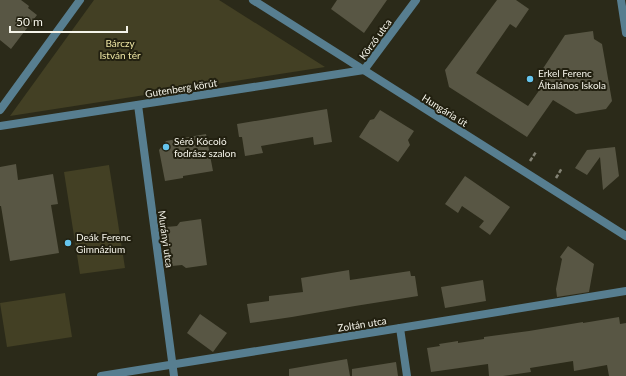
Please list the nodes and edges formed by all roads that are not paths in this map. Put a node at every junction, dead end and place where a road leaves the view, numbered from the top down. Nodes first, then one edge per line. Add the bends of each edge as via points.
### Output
1 (80, 0) edge
2 (253, 0) edge
3 (416, 0) edge
4 (621, 0) edge
5 (626, 29) edge
6 (626, 33) edge
7 (364, 70) junction
8 (138, 105) junction
9 (0, 110) edge
10 (0, 126) edge
11 (626, 236) edge
12 (626, 291) edge
13 (400, 328) junction
14 (172, 364) junction
15 (100, 376) edge
16 (174, 376) edge
17 (407, 376) edge

1 - 9 street
2 - 7 street, Hungária út
3 - 7 street, Körző utca
4 - 5 street
5 - 6 street
7 - 8 street, Gutenberg körút
7 - 11 street, Hungária út
8 - 10 street, Gutenberg körút
8 - 14 street, Murányi utca
12 - 13 street, Zoltán utca
13 - 14 street, Zoltán utca
13 - 17 street
14 - 15 street, Zoltán utca
14 - 16 street, Murányi utca

